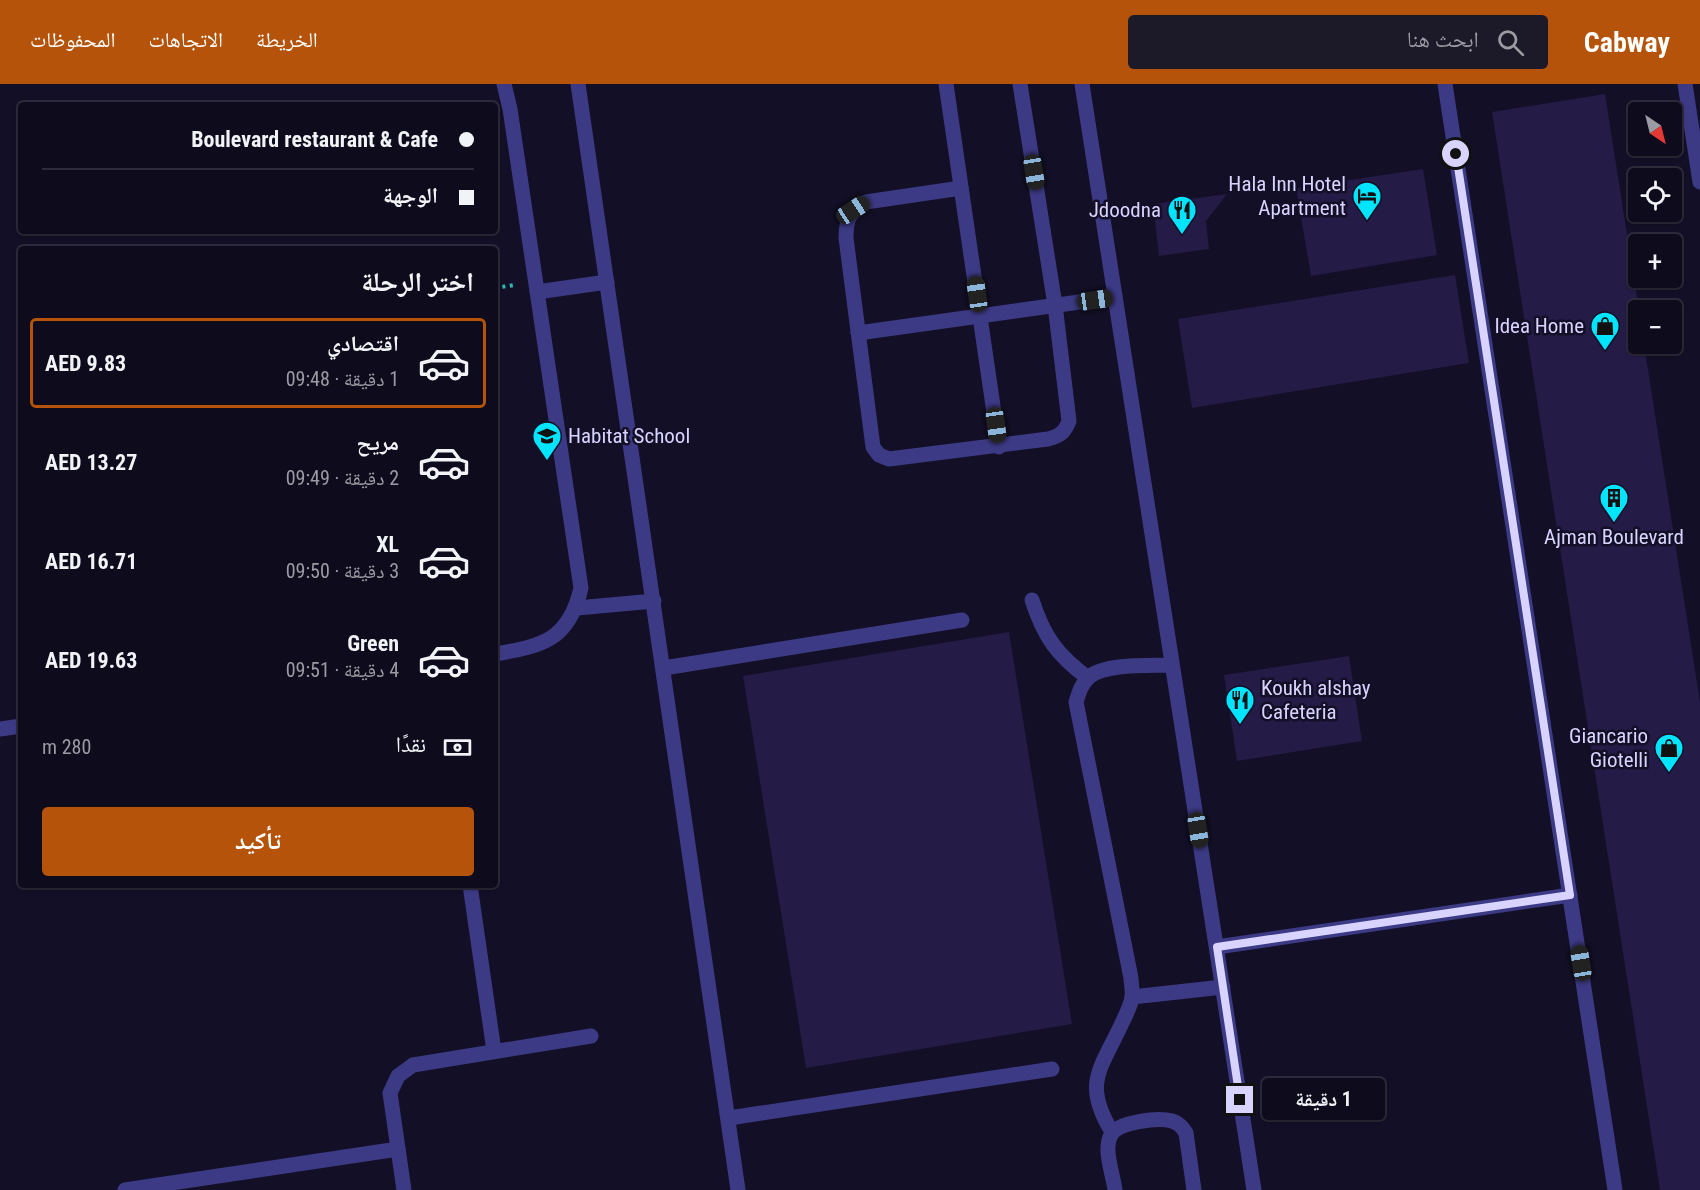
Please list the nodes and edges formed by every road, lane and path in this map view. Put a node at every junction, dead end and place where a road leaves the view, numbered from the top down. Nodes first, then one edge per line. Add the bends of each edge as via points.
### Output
1 (504, 84) edge
2 (578, 84) edge
3 (946, 84) edge
4 (1020, 84) edge
5 (1082, 84) edge
6 (1445, 84) edge
7 (1685, 84) edge
8 (1696, 130) edge
9 (1700, 182) edge
10 (961, 188) junction
11 (607, 282) junction
12 (537, 292) junction
13 (1115, 297) junction
14 (1055, 305) junction
15 (980, 316) junction
16 (858, 333) junction
17 (999, 447) junction
18 (1032, 600) dead end
19 (654, 601) junction
20 (577, 608) junction
21 (962, 620) dead end
22 (498, 653) edge
23 (1172, 665) junction
24 (664, 668) junction
25 (1088, 678) junction
26 (18, 726) edge
27 (0, 729) edge
28 (470, 888) edge
29 (1570, 895) junction
30 (1217, 947) junction
31 (1223, 987) junction
32 (1132, 997) junction
33 (591, 1036) dead end
34 (494, 1051) junction
35 (1052, 1069) dead end
36 (729, 1118) junction
37 (1112, 1132) junction
38 (398, 1149) junction
39 (125, 1190) edge
40 (404, 1190) edge
41 (738, 1190) edge
42 (1115, 1190) edge
43 (1194, 1190) edge
44 (1254, 1190) edge
45 (1615, 1190) edge

1 - 12 street
2 - 11 street
3 - 10 street
4 - 14 street
5 - 13 street
6 - 29 street
7 - 8 street
8 - 9 street
10 - 15 street
10 - 16 street via 866,202 853,210 846,224 846,238
11 - 12 street
11 - 19 street
12 - 20 street via 579,568
13 - 14 street
13 - 23 street
14 - 15 street
14 - 17 street via 1069,421 1058,437
15 - 16 street
15 - 17 street
16 - 17 street via 873,447 879,455 889,459
18 - 25 street via 1051,644
19 - 20 street
19 - 24 street
20 - 22 street via 566,627 548,640
21 - 24 street
23 - 25 street via 1100,671
23 - 30 street
24 - 36 street
25 - 32 street via 1076,702
26 - 27 street
28 - 34 street
29 - 30 street
29 - 45 street
30 - 31 street
31 - 32 street
31 - 44 street
32 - 37 street via 1100,1064 1096,1082 1101,1114
33 - 34 street
34 - 38 street via 413,1065 398,1076 390,1093
35 - 36 street
36 - 41 street
37 - 42 street via 1108,1142
37 - 43 street via 1120,1126 1151,1121 1180,1125 1186,1133
38 - 39 street
38 - 40 street

